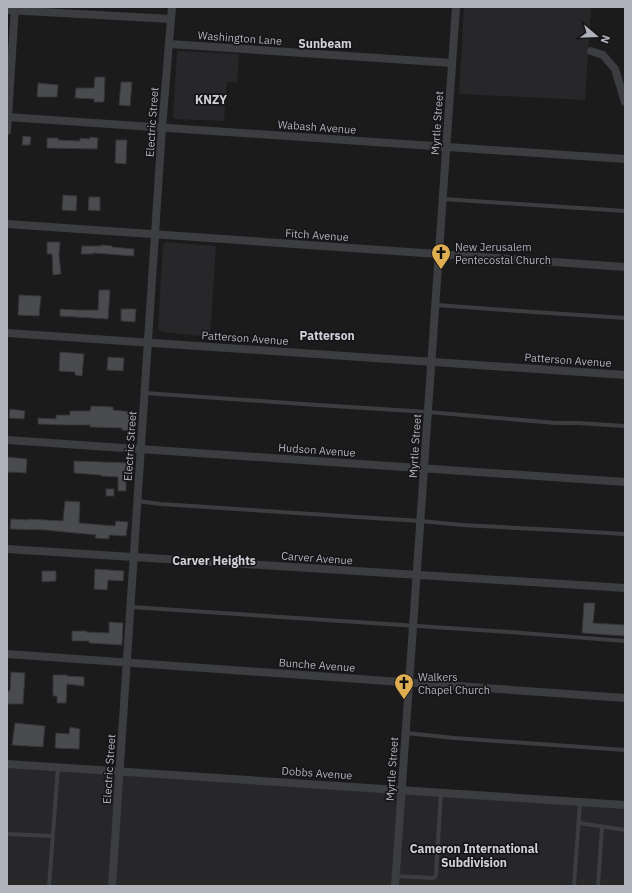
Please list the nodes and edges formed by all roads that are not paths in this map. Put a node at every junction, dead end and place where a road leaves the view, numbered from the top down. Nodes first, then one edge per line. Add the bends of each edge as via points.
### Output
1 (172, 7) edge
2 (456, 7) edge
3 (13, 9) edge
4 (171, 19) junction
5 (169, 44) junction
6 (591, 51) dead end
7 (452, 63) junction
8 (625, 102) edge
9 (7, 117) edge
10 (162, 128) junction
11 (7, 131) edge
12 (447, 147) junction
13 (625, 159) edge
14 (443, 199) junction
15 (625, 211) edge
16 (7, 224) edge
17 (155, 235) junction
18 (439, 254) junction
19 (625, 267) edge
20 (436, 304) junction
21 (625, 318) edge
22 (7, 333) edge
23 (148, 342) junction
24 (432, 361) junction
25 (625, 374) edge
26 (145, 393) junction
27 (428, 412) junction
28 (625, 426) edge
29 (7, 440) edge
30 (141, 449) junction
31 (424, 468) junction
32 (625, 482) edge
33 (137, 501) junction
34 (421, 520) junction
35 (625, 534) edge
36 (7, 549) edge
37 (134, 557) junction
38 (417, 575) junction
39 (625, 588) edge
40 (130, 607) junction
41 (413, 626) junction
42 (625, 641) edge
43 (7, 654) edge
44 (127, 663) junction
45 (409, 683) junction
46 (625, 698) edge
47 (406, 733) junction
48 (625, 750) edge
49 (7, 764) edge
50 (58, 767) junction
51 (120, 771) junction
52 (402, 790) junction
53 (441, 792) junction
54 (580, 802) junction
55 (625, 805) edge
56 (579, 823) junction
57 (602, 827) junction
58 (625, 830) edge
59 (7, 834) edge
60 (53, 836) junction
61 (396, 876) junction
62 (50, 886) edge
63 (112, 886) edge
64 (395, 886) edge
65 (574, 886) edge
66 (598, 886) edge

1 - 4 street, Electric Street
2 - 7 street, Myrtle Street
3 - 4 street
3 - 9 street
4 - 5 street, Electric Street
5 - 7 street, Washington Lane
5 - 10 street, Electric Street
6 - 8 street via 603,55 615,69
7 - 12 street, Myrtle Street
9 - 10 street, Wabash Avenue
9 - 11 street
10 - 12 street, Wabash Avenue
10 - 17 street, Electric Street
12 - 13 street, Wabash Avenue
12 - 14 street, Myrtle Street
14 - 15 lane
14 - 18 street, Myrtle Street
16 - 17 street, Fitch Avenue
17 - 18 street, Fitch Avenue
17 - 23 street, Electric Street
18 - 19 street, Fitch Avenue
18 - 20 street, Myrtle Street
20 - 21 lane
20 - 24 street, Myrtle Street
22 - 23 street, Patterson Avenue
23 - 24 street, Patterson Avenue
23 - 26 street, Electric Street
24 - 25 street, Patterson Avenue
24 - 27 street, Myrtle Street
26 - 27 lane
26 - 30 street, Electric Street
27 - 28 lane
27 - 31 street, Myrtle Street
29 - 30 street, Hudson Avenue
30 - 31 street, Hudson Avenue
30 - 33 street, Electric Street
31 - 32 street, Hudson Avenue
31 - 34 street, Myrtle Street
33 - 34 lane
33 - 37 street, Electric Street
34 - 35 lane via 462,525
34 - 38 street, Myrtle Street
36 - 37 street, Carver Avenue
37 - 38 street, Carver Avenue
37 - 40 street, Electric Street
38 - 39 street, Carver Avenue
38 - 41 street, Myrtle Street
40 - 41 lane
40 - 44 street, Electric Street
41 - 42 lane
41 - 45 street, Myrtle Street
43 - 44 street, Bunche Avenue
44 - 45 street, Bunche Avenue
44 - 51 street, Electric Street
45 - 46 street, Bunche Avenue
45 - 47 street, Myrtle Street
47 - 48 lane
47 - 52 street, Myrtle Street
49 - 50 street, Dobbs Avenue
50 - 51 street, Dobbs Avenue
50 - 60 lane
51 - 52 street, Dobbs Avenue
51 - 63 street, Electric Street
52 - 53 street, Dobbs Avenue
52 - 61 street, Myrtle Street
53 - 54 street, Dobbs Avenue
53 - 61 lane via 435,877
54 - 55 street, Dobbs Avenue
54 - 56 lane
56 - 57 lane
56 - 65 lane
57 - 58 lane
57 - 66 lane
59 - 60 lane
60 - 62 lane
61 - 64 street, Myrtle Street

